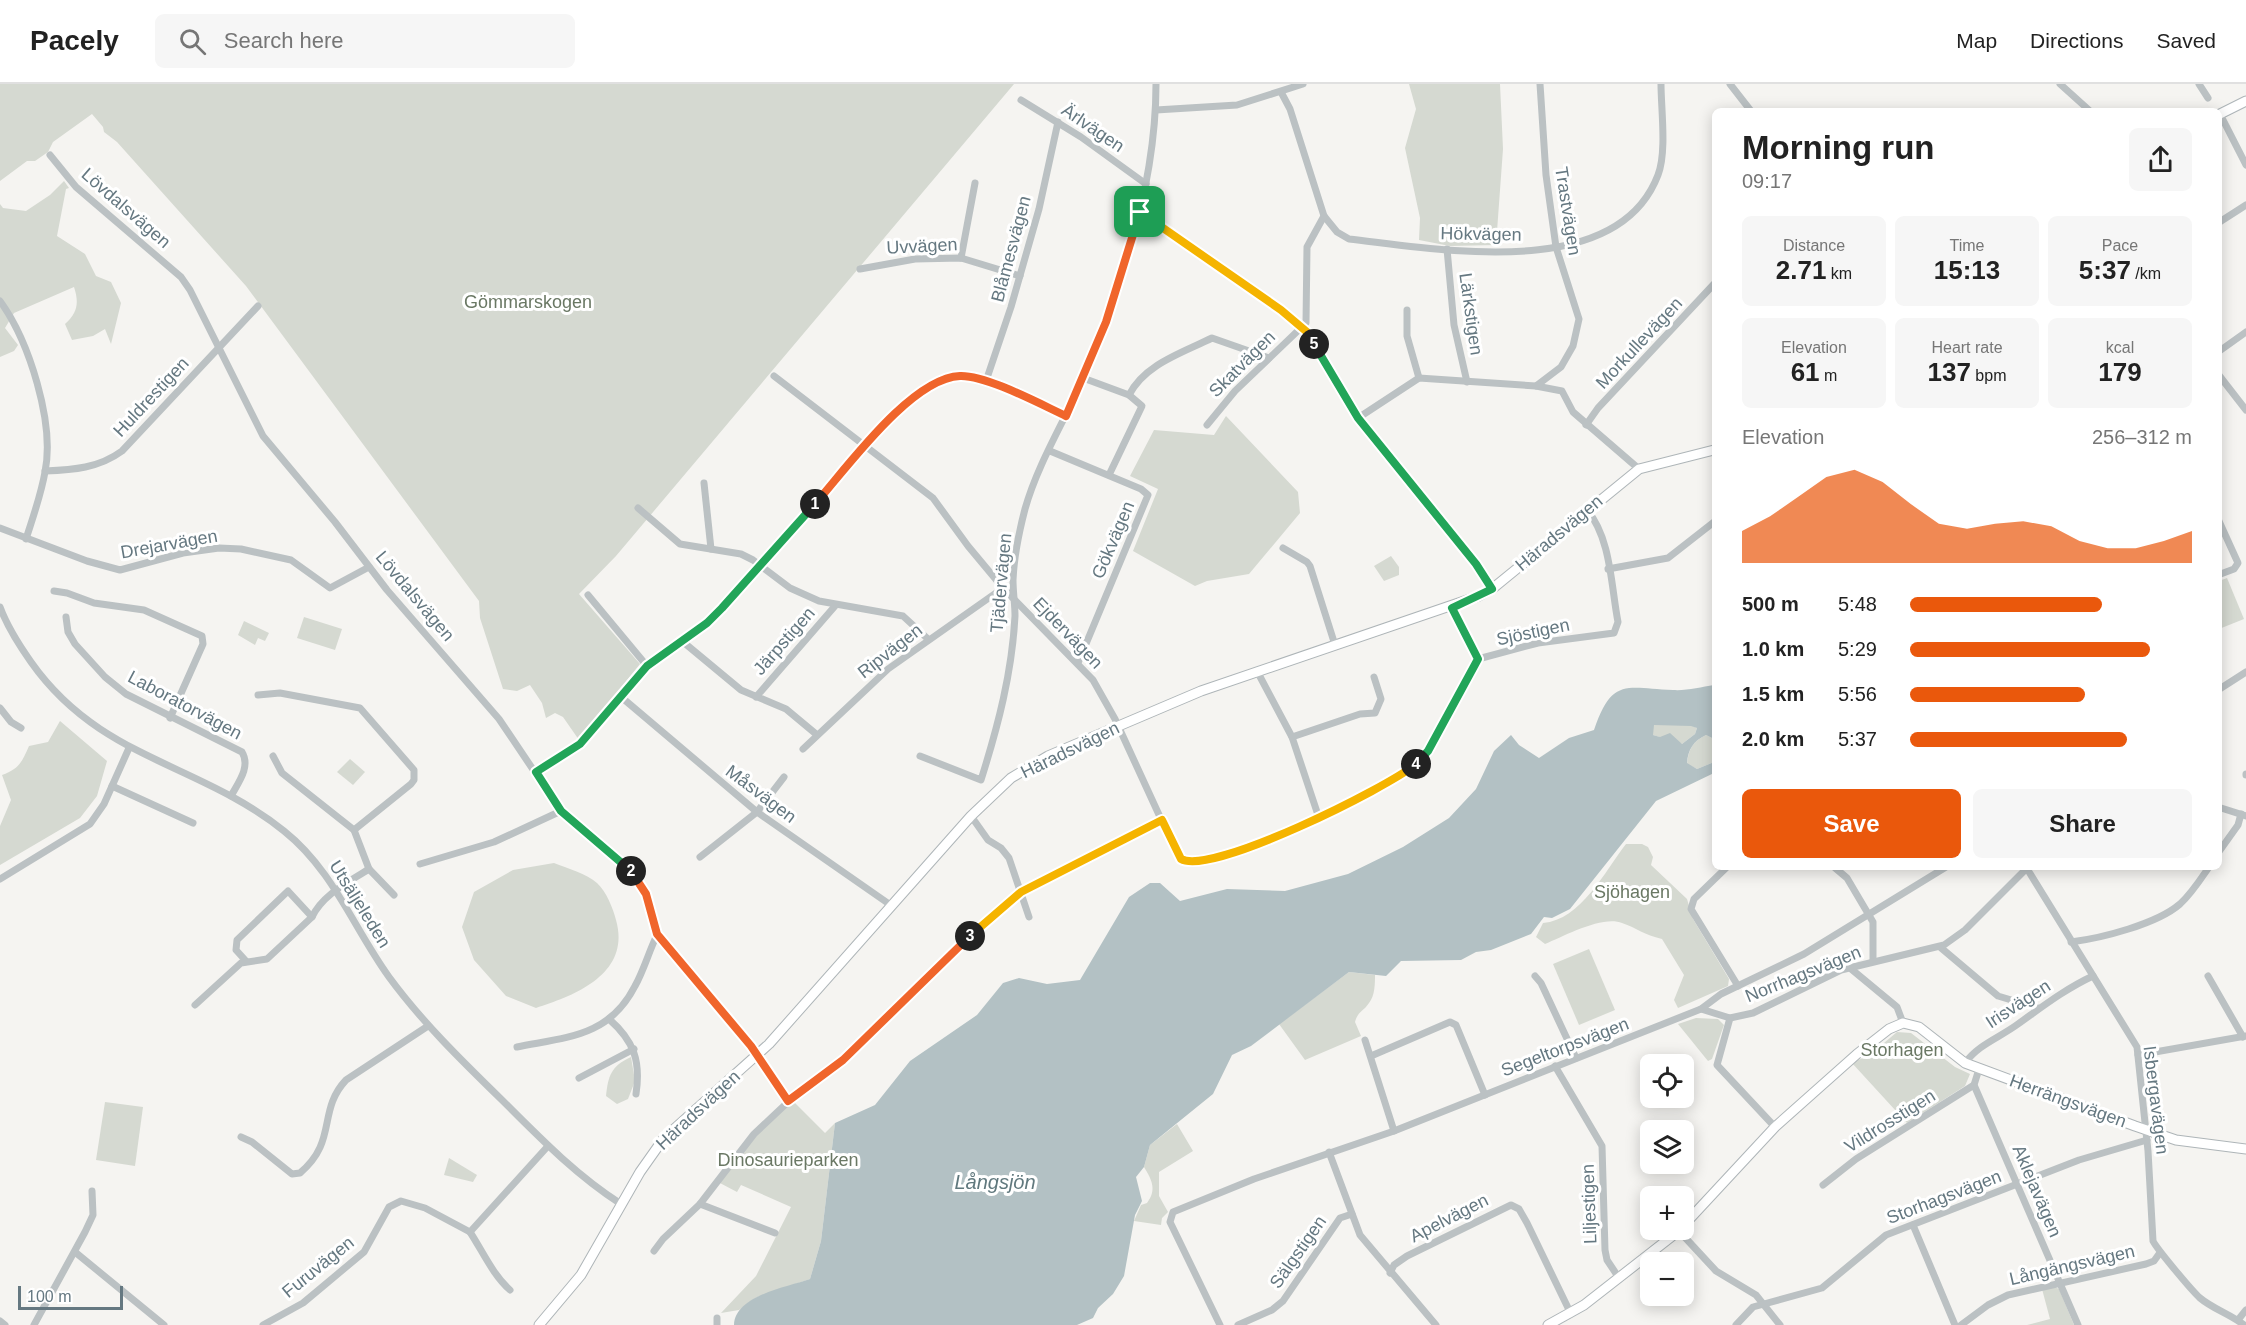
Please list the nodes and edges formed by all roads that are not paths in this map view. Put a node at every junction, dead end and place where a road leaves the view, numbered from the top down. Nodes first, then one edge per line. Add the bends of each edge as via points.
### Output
1 (1156, 84) edge
2 (1303, 84) edge
3 (1540, 84) edge
4 (1661, 84) edge
5 (1730, 84) edge
6 (2060, 84) edge
7 (2199, 84) edge
8 (1281, 92) junction
9 (2208, 98) dead end
10 (1021, 100) dead end
11 (2246, 101) edge
12 (1749, 108) edge
13 (2087, 108) edge
14 (1156, 110) junction
15 (2222, 113) edge
16 (2222, 120) edge
17 (1058, 122) junction
18 (50, 155) dead end
19 (2246, 165) edge
20 (975, 183) dead end
21 (1146, 184) junction
22 (2246, 205) edge
23 (1140, 212) junction
24 (1324, 216) junction
25 (2222, 221) edge
26 (1556, 247) junction
27 (1447, 249) junction
28 (961, 258) junction
29 (860, 269) dead end
30 (1020, 276) junction
31 (1712, 286) edge
32 (0, 301) edge
33 (258, 306) dead end
34 (1407, 310) dead end
35 (1300, 327) junction
36 (2246, 332) edge
37 (218, 348) junction
38 (2222, 349) edge
39 (1269, 358) junction
40 (774, 376) dead end
41 (1083, 378) junction
42 (1419, 378) junction
43 (2222, 379) edge
44 (986, 381) junction
45 (1467, 382) junction
46 (1536, 386) junction
47 (1128, 395) junction
48 (2246, 410) edge
49 (1066, 416) junction
50 (1358, 418) junction
51 (1207, 425) dead end
52 (1586, 425) junction
53 (866, 446) junction
54 (1050, 451) junction
55 (1712, 451) edge
56 (1639, 469) junction
57 (45, 471) junction
58 (1109, 475) junction
59 (704, 483) dead end
60 (638, 508) dead end
61 (1587, 510) junction
62 (1712, 524) edge
63 (2222, 528) edge
64 (0, 530) edge
65 (26, 539) junction
66 (1283, 548) dead end
67 (711, 549) junction
68 (762, 566) junction
69 (369, 567) junction
70 (1608, 569) junction
71 (2222, 574) edge
72 (1003, 588) junction
73 (1492, 589) junction
74 (54, 591) dead end
75 (588, 595) dead end
76 (1015, 600) junction
77 (836, 606) junction
78 (0, 607) edge
79 (1452, 608) junction
80 (66, 617) dead end
81 (928, 639) junction
82 (682, 641) junction
83 (1335, 645) junction
84 (1478, 659) junction
85 (1077, 663) junction
86 (647, 666) junction
87 (1257, 671) junction
88 (2246, 672) edge
89 (1374, 677) dead end
90 (2222, 687) edge
91 (258, 695) dead end
92 (620, 696) junction
93 (756, 697) junction
94 (0, 708) edge
95 (170, 718) junction
96 (1117, 726) junction
97 (21, 728) dead end
98 (816, 734) junction
99 (1292, 737) junction
100 (129, 748) junction
101 (803, 749) dead end
102 (273, 756) dead end
103 (920, 756) dead end
104 (536, 772) junction
105 (783, 777) dead end
106 (111, 786) junction
107 (231, 796) junction
108 (2222, 808) edge
109 (561, 811) junction
110 (757, 812) junction
111 (2244, 815) edge
112 (971, 816) junction
113 (1319, 818) junction
114 (1162, 820) junction
115 (193, 824) dead end
116 (354, 830) junction
117 (2222, 847) edge
118 (700, 857) dead end
119 (420, 864) dead end
120 (369, 869) junction
121 (1724, 870) edge
122 (1838, 870) edge
123 (1941, 870) edge
124 (2024, 870) edge
125 (2029, 870) edge
126 (2207, 870) edge
127 (0, 879) edge
128 (337, 889) junction
129 (1021, 892) junction
130 (394, 895) dead end
131 (892, 906) junction
132 (1869, 915) junction
133 (312, 917) junction
134 (1029, 917) dead end
135 (657, 934) junction
136 (2072, 942) junction
137 (1940, 947) junction
138 (246, 961) junction
139 (1873, 961) junction
140 (1850, 968) junction
141 (1535, 976) dead end
142 (2093, 976) junction
143 (2208, 976) dead end
144 (1738, 987) junction
145 (195, 1005) dead end
146 (2038, 1008) junction
147 (1701, 1009) junction
148 (1730, 1018) junction
149 (609, 1019) junction
150 (1903, 1023) junction
151 (428, 1026) junction
152 (2244, 1037) edge
153 (1365, 1040) dead end
154 (517, 1047) dead end
155 (634, 1049) junction
156 (2138, 1055) junction
157 (757, 1056) junction
158 (1371, 1056) junction
159 (1575, 1058) junction
160 (1965, 1063) junction
161 (1555, 1066) junction
162 (1979, 1068) junction
163 (579, 1078) dead end
164 (1974, 1085) junction
165 (636, 1094) dead end
166 (1485, 1095) junction
167 (788, 1101) junction
168 (1775, 1127) junction
169 (1394, 1131) junction
170 (2146, 1135) junction
171 (241, 1137) dead end
172 (548, 1146) junction
173 (2246, 1149) edge
174 (1329, 1152) junction
175 (1823, 1185) dead end
176 (2018, 1185) junction
177 (92, 1191) dead end
178 (621, 1204) junction
179 (700, 1204) junction
180 (1352, 1214) junction
181 (1694, 1214) edge
182 (1913, 1225) junction
183 (470, 1232) junction
184 (775, 1233) dead end
185 (1667, 1240) edge
186 (1689, 1240) edge
187 (654, 1251) dead end
188 (75, 1252) junction
189 (2159, 1254) junction
190 (1390, 1273) junction
191 (1619, 1278) junction
192 (2059, 1281) junction
193 (510, 1290) dead end
194 (1764, 1303) junction
195 (2246, 1310) edge
196 (1571, 1314) junction
197 (0, 1322) edge
198 (2241, 1323) edge
199 (5, 1325) edge
200 (34, 1325) edge
201 (164, 1325) edge
202 (262, 1325) edge
203 (539, 1325) edge
204 (1220, 1325) edge
205 (1238, 1325) edge
206 (1436, 1325) edge
207 (1548, 1325) edge
208 (1736, 1325) edge
209 (1780, 1325) edge
210 (1955, 1325) edge
211 (1961, 1325) edge
212 (2078, 1325) edge

1 - 14 street, Tjädervägen
2 - 8 street
3 - 26 street, Trastvägen via 1546,176
4 - 26 street, Hökvägen via 1659,173 1647,198 1611,230
5 - 12 street
6 - 13 street
7 - 9 street
8 - 14 street via 1237,105
8 - 24 street, Hökvägen
10 - 17 street, Ärlvägen
11 - 15 street
14 - 21 street, Tjädervägen
16 - 19 street
17 - 21 street, Ärlvägen
17 - 30 street, Blåmesvägen
18 - 37 street, Lövdalsvägen via 76,188 181,277
20 - 28 street
21 - 23 street, Tjädervägen
22 - 25 street
23 - 35 street
23 - 41 street, Tjädervägen via 1106,322
24 - 27 street, Hökvägen via 1337,232 1350,238
24 - 35 street via 1307,247 1307,318
26 - 27 street, Hökvägen
26 - 46 street, Trastvägen via 1576,303 1578,328 1561,367
27 - 45 street, Lärkstigen via 1454,325
28 - 29 street, Uvvägen via 915,259
28 - 30 street, Uvvägen
30 - 44 street, Blåmesvägen
31 - 52 street, Morkullevägen
32 - 57 street via 20,340 38,391 47,440
33 - 37 street, Huldrestigen
34 - 42 street via 1407,336
35 - 39 street, Skatvägen
35 - 50 street via 1307,332
36 - 38 street
37 - 57 street, Huldrestigen via 113,458 83,468
37 - 69 street, Lövdalsvägen via 263,436
39 - 47 street via 1212,338 1152,368
39 - 51 street, Skatvägen
40 - 53 street, Ejdervägen
41 - 47 street
41 - 49 street, Tjädervägen
42 - 45 street
42 - 50 street
43 - 48 street
44 - 49 street
44 - 53 street via 959,376 927,389 902,406
45 - 46 street
46 - 52 street via 1562,392
47 - 58 street via 1142,406 1141,411
49 - 54 street, Tjädervägen
50 - 73 street
52 - 56 street
53 - 68 street
53 - 72 street, Ejdervägen via 933,498
54 - 58 street, Gökvägen
54 - 76 street, Tjädervägen via 1030,494 1020,530 1013,583
55 - 56 street, Häradsvägen
56 - 61 street, Häradsvägen
57 - 65 street
58 - 85 street, Gökvägen via 1146,491 1147,500
59 - 67 street
60 - 67 street via 680,544
61 - 70 street via 1604,537
61 - 73 street, Häradsvägen
62 - 70 street via 1668,558
63 - 71 street via 2238,563
64 - 65 street, Drejarvägen
65 - 69 street, Drejarvägen via 120,570 183,553 241,549 291,560 330,588
66 - 83 street via 1308,562
67 - 68 street via 741,554
68 - 77 street via 790,588
68 - 82 street via 722,608
69 - 104 street, Lövdalsvägen via 499,719
70 - 84 street, Sjöstigen via 1617,629 1614,633 1538,643
72 - 76 street, Ejdervägen
72 - 81 street, Ripvägen
73 - 79 street, Häradsvägen
74 - 95 street via 94,603 144,610 202,636 203,644
75 - 86 street
76 - 85 street, Ejdervägen
76 - 103 street, Tjädervägen via 1002,711 981,780
77 - 81 street via 903,616
77 - 93 street, Järpstigen
78 - 100 street, Utsäljeleden via 20,646 55,693 97,729
79 - 83 street, Häradsvägen
79 - 84 street
80 - 95 street, Laboratorvägen via 75,644 105,677 126,694
81 - 98 street, Ripvägen
82 - 86 street
82 - 93 street via 741,690
83 - 87 street, Häradsvägen
84 - 113 street, Sjöstigen via 1421,760
85 - 96 street, Ejdervägen via 1098,687
86 - 92 street
87 - 96 street, Häradsvägen
87 - 99 street
88 - 90 street
89 - 99 street via 1381,699 1376,713 1360,714
91 - 116 street via 280,693 360,708 414,770 411,784
92 - 104 street via 580,744
92 - 110 street, Måsvägen
93 - 98 street via 786,709
94 - 97 street
95 - 107 street, Laboratorvägen via 242,752 244,770
96 - 112 street, Häradsvägen via 1028,767
96 - 114 street, Sjöstigen
98 - 101 street, Ripvägen
99 - 113 street
100 - 106 street
100 - 107 street, Utsäljeleden
102 - 116 street via 282,772
104 - 109 street, Lövdalsvägen
105 - 110 street
106 - 115 street
106 - 127 street via 90,824
107 - 128 street, Utsäljeleden via 284,831
108 - 111 street
109 - 119 street via 494,842
109 - 135 street, Lövdalsvägen via 637,879
110 - 118 street
110 - 131 street, Måsvägen
111 - 117 street
112 - 129 street via 988,840 1009,858
112 - 131 street, Häradsvägen
113 - 114 street, Sjöstigen via 1246,849 1191,863 1177,854
114 - 129 street
116 - 120 street
120 - 128 street
120 - 130 street
121 - 144 street via 1694,898 1691,909
122 - 132 street via 1847,878
123 - 132 street, Segeltorpsvägen
124 - 137 street, Norrhagsvägen via 1965,930
125 - 136 street, Isbergavägen
126 - 136 street via 2193,890 2167,914
128 - 133 street via 316,908
128 - 151 street, Utsäljeleden via 387,974
129 - 134 street
129 - 167 street via 994,913 843,1060
131 - 157 street, Häradsvägen
132 - 139 street via 1873,921
132 - 144 street, Segeltorpsvägen
133 - 138 street via 267,959
133 - 138 street via 288,891 237,940 236,950
135 - 149 street via 636,985
135 - 157 street, Lövdalsvägen
136 - 142 street, Isbergavägen
137 - 139 street, Norrhagsvägen
137 - 146 street via 1998,996
138 - 145 street
139 - 140 street, Norrhagsvägen
140 - 148 street, Norrhagsvägen via 1753,1013
140 - 150 street via 1897,1007
141 - 159 street
142 - 146 street, Irisvägen
142 - 156 street, Isbergavägen via 2137,1047
143 - 152 street
144 - 147 street, Segeltorpsvägen
146 - 160 street, Irisvägen via 1983,1044
147 - 148 street, Norrhagsvägen
147 - 159 street, Segeltorpsvägen
148 - 168 street via 1717,1065
149 - 154 street via 588,1033
149 - 155 street via 624,1031
150 - 160 street, Herrängsvägen via 1919,1027
150 - 168 street via 1857,1054
151 - 171 street via 338,1088 330,1104 324,1143 300,1173 292,1174
151 - 172 street, Utsäljeleden
152 - 156 street
153 - 158 street
155 - 163 street
155 - 165 street via 638,1070
156 - 170 street, Isbergavägen
157 - 167 street, Lövdalsvägen
157 - 178 street, Häradsvägen via 664,1138
158 - 166 street via 1450,1022 1456,1025
158 - 169 street
159 - 161 street, Segeltorpsvägen
160 - 162 street, Herrängsvägen
161 - 166 street, Segeltorpsvägen
161 - 191 street, Liljestigen via 1602,1146 1605,1250
162 - 164 street
162 - 170 street, Herrängsvägen
164 - 175 street, Vildrosstigen via 1856,1159
164 - 176 street, Aklejavägen
166 - 169 street, Segeltorpsvägen
167 - 179 street via 754,1134
168 - 181 street
169 - 174 street, Segeltorpsvägen
170 - 173 street, Herrängsvägen
170 - 176 street, Storhagsvägen
170 - 189 street, Isbergavägen via 2153,1241
172 - 178 street, Utsäljeleden via 590,1184
172 - 183 street
174 - 180 street
174 - 204 street, Segeltorpsvägen via 1173,1212 1170,1222
176 - 182 street, Storhagsvägen
176 - 192 street, Aklejavägen
177 - 188 street via 93,1215
178 - 203 street, Häradsvägen via 578,1280
179 - 184 street
179 - 187 street
180 - 190 street via 1360,1235
180 - 205 street, Sälgstigen via 1341,1218 1284,1301
182 - 194 street, Storhagsvägen via 1878,1240 1822,1288
182 - 210 street
183 - 193 street, Furuvägen via 498,1280
183 - 202 street, Furuvägen via 435,1212 401,1201 389,1208 364,1252 303,1303
185 - 191 street
186 - 194 street via 1716,1271
188 - 200 street
188 - 201 street
189 - 192 street, Långängsvägen via 2146,1264
189 - 198 street via 2172,1263 2197,1296
190 - 196 street, Apelvägen via 1407,1256 1511,1205 1519,1209 1527,1223
190 - 206 street
191 - 196 street
192 - 211 street, Långängsvägen via 2008,1295
192 - 212 street, Aklejavägen
194 - 208 street, Storhagsvägen
194 - 209 street
195 - 198 street
196 - 207 street
197 - 199 street

